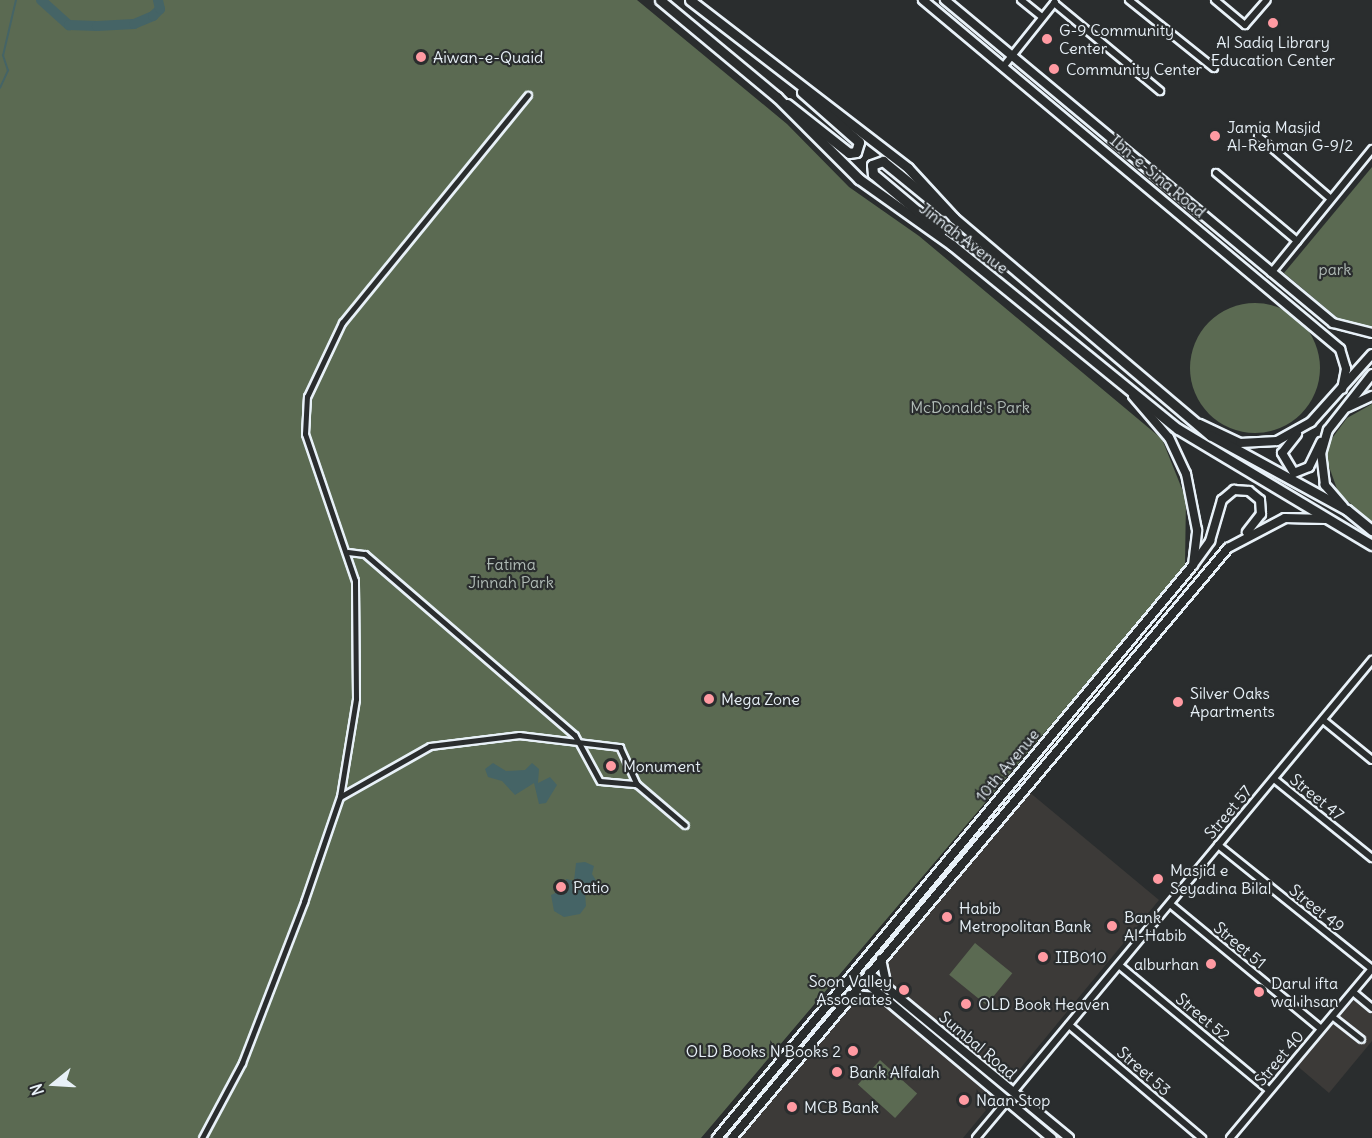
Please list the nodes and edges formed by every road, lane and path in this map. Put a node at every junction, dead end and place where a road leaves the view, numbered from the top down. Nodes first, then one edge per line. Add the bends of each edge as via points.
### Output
1 (660, 0) edge
2 (690, 0) edge
3 (923, 0) edge
4 (945, 0) edge
5 (1021, 0) edge
6 (1129, 0) edge
7 (1215, 0) edge
8 (1267, 0) edge
9 (1055, 1) edge
10 (1042, 17) junction
11 (1012, 56) junction
12 (1003, 67) junction
13 (1214, 68) dead end
14 (796, 86) junction
15 (1160, 90) dead end
16 (528, 95) dead end
17 (777, 98) junction
18 (1258, 136) dead end
19 (1372, 149) edge
20 (1216, 173) dead end
21 (1331, 199) junction
22 (954, 218) junction
23 (1297, 241) junction
24 (952, 245) junction
25 (1271, 273) junction
26 (1372, 333) edge
27 (1372, 354) edge
28 (1372, 374) edge
29 (1125, 387) junction
30 (1342, 389) junction
31 (1372, 396) edge
32 (1343, 410) junction
33 (1187, 416) junction
34 (1303, 428) junction
35 (1325, 436) junction
36 (1347, 510) junction
37 (1336, 520) junction
38 (1372, 530) edge
39 (1241, 538) junction
40 (1372, 545) edge
41 (348, 552) junction
42 (1193, 565) junction
43 (1372, 660) edge
44 (1323, 720) junction
45 (1055, 731) junction
46 (1065, 738) junction
47 (584, 744) junction
48 (1372, 760) edge
49 (1274, 779) junction
50 (638, 784) junction
51 (340, 796) junction
52 (685, 825) dead end
53 (1218, 845) junction
54 (1372, 858) edge
55 (1170, 904) junction
56 (880, 959) junction
57 (1120, 966) junction
58 (1372, 969) edge
59 (869, 973) junction
60 (862, 980) junction
61 (887, 987) junction
62 (1353, 992) junction
63 (850, 995) junction
64 (882, 997) junction
65 (1372, 1008) edge
66 (1332, 1016) junction
67 (1069, 1025) junction
68 (1321, 1029) junction
69 (1361, 1039) dead end
70 (778, 1065) junction
71 (785, 1073) junction
72 (1269, 1090) junction
73 (1013, 1092) junction
74 (1007, 1101) junction
75 (202, 1138) edge
76 (717, 1138) edge
77 (732, 1138) edge
78 (976, 1138) edge
79 (1051, 1138) edge
80 (1069, 1138) edge
81 (1202, 1138) edge
82 (1230, 1138) edge

1 - 17 main road, Jinnah Avenue
2 - 14 main road, Jinnah Avenue
3 - 12 main road, Ibn-e-Sina Road
4 - 11 main road, Ibn-e-Sina Road
5 - 10 street
6 - 13 street
7 - 8 street via 1245,25
9 - 10 street
9 - 15 street
10 - 11 street
11 - 12 street
11 - 25 main road, Ibn-e-Sina Road
12 - 30 main road, Ibn-e-Sina Road via 1340,349 1346,369
14 - 17 main road via 859,142 856,152 849,153
14 - 22 main road, Jinnah Avenue via 908,168
16 - 41 street via 342,323 316,368 302,418
17 - 24 main road, Jinnah Avenue via 859,179
18 - 21 street
19 - 21 street
20 - 23 street
21 - 23 street
22 - 24 main road via 883,162 872,165 873,174
22 - 33 main road, Jinnah Avenue
23 - 25 street
24 - 29 main road, Jinnah Avenue
25 - 26 main road, Ibn-e-Sina Road via 1333,323
27 - 30 main road
28 - 32 main road
29 - 37 main road, Jinnah Avenue via 1216,456
29 - 42 main road via 1180,458 1197,530
30 - 34 main road
31 - 32 main road
32 - 35 main road
33 - 34 main road via 1240,443 1277,441
33 - 36 main road, Jinnah Avenue via 1289,481
34 - 35 main road via 1282,453 1286,467 1294,473 1309,467
35 - 36 main road via 1322,476
36 - 38 main road, Jinnah Avenue
37 - 39 main road, 10th Avenue via 1285,518
37 - 40 main road, Jinnah Avenue
39 - 42 main road, 10th Avenue via 1257,521 1262,507 1255,494 1243,489 1225,495 1210,541
39 - 46 main road, 10th Avenue
41 - 47 street via 365,554
41 - 51 street via 358,622 356,699
42 - 45 main road, 10th Avenue
43 - 44 street, Street 57
44 - 48 street
44 - 49 street, Street 57
45 - 46 main road
45 - 70 main road, 10th Avenue
46 - 56 main road, 10th Avenue
47 - 50 street via 620,747
47 - 50 street via 600,781
47 - 51 street via 519,735 462,738 401,757
49 - 53 street, Street 57
49 - 54 street, Street 47
50 - 52 street
51 - 75 street via 242,1063
53 - 55 street, Street 57
53 - 58 street, Street 49
55 - 57 street, Street 57
55 - 68 street, Street 51
56 - 59 main road, 10th Avenue
56 - 61 main road
57 - 67 street, Street 57
57 - 72 street, Street 52
58 - 62 street, Street 40
59 - 60 main road, 10th Avenue
59 - 61 street, Sumbal Road
60 - 63 main road, 10th Avenue
60 - 64 street, Sumbal Road
61 - 73 street, Sumbal Road
62 - 65 street
62 - 66 street, Street 40
63 - 64 main road
63 - 71 main road, 10th Avenue
64 - 74 street, Sumbal Road
66 - 68 street, Street 40
66 - 69 street
67 - 73 street, Street 57
67 - 81 street, Street 53
68 - 72 street, Street 40
70 - 71 main road
70 - 76 main road, 10th Avenue
71 - 77 main road, 10th Avenue
72 - 82 street, Street 40
73 - 80 street, Sumbal Road
74 - 78 street
74 - 79 street, Sumbal Road

